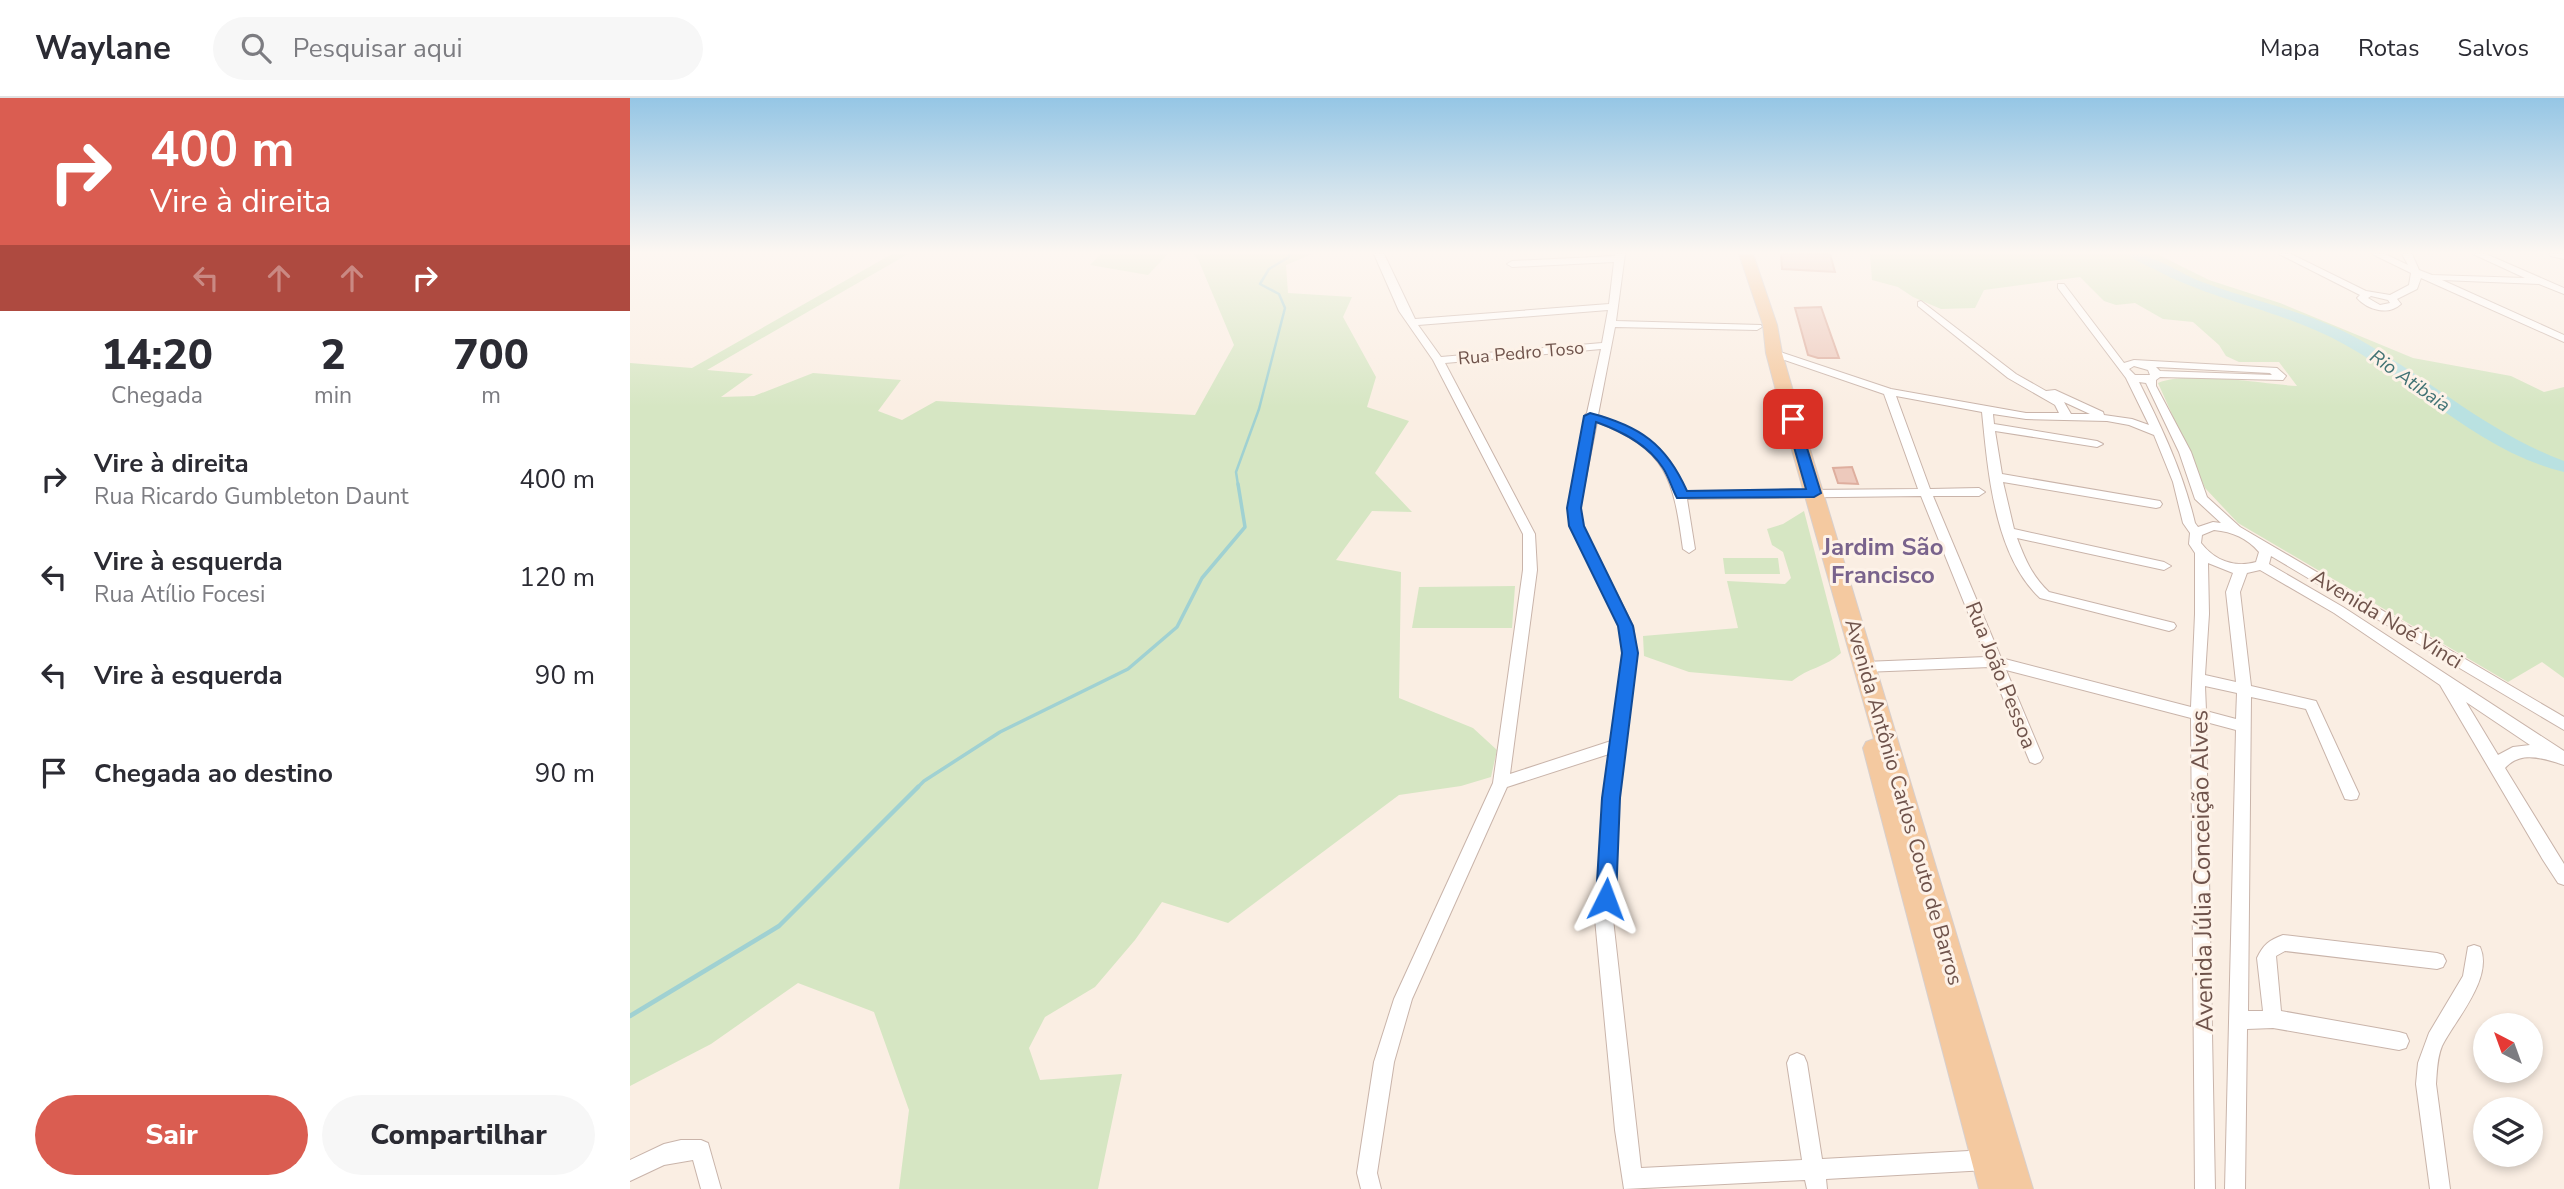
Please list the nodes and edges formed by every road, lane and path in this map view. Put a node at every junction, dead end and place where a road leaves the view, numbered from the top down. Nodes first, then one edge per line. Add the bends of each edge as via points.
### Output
1 (1401, 305) edge
2 (1751, 305) edge
3 (1763, 305) edge
4 (1922, 305) edge
5 (2076, 305) edge
6 (2373, 305) edge
7 (2395, 305) edge
8 (2488, 305) edge
9 (1612, 307) joint
10 (1414, 322) junction
11 (1611, 324) junction
12 (1757, 327) junction
13 (2564, 339) edge
14 (2106, 344) junction
15 (1605, 346) junction
16 (1774, 353) junction
17 (1438, 360) junction
18 (1805, 362) junction
19 (2139, 363) junction
20 (2005, 369) junction
21 (1779, 370) junction
22 (2127, 373) junction
23 (2153, 377) junction
24 (1889, 392) junction
25 (2146, 410) junction
26 (1987, 411) junction
27 (1590, 416) junction
28 (2067, 416) junction
29 (2107, 418) junction
30 (1989, 427) junction
31 (2159, 433) junction
32 (2097, 444) dead end
33 (1997, 477) junction
34 (1925, 492) junction
35 (1979, 492) dead end
36 (1809, 493) junction
37 (1682, 495) junction
38 (2156, 504) dead end
39 (2238, 530) junction
40 (2010, 532) junction
41 (2196, 533) junction
42 (2260, 544) junction
43 (1689, 549) dead end
44 (2201, 553) junction
45 (2261, 565) junction
46 (2164, 566) dead end
47 (2241, 569) junction
48 (2169, 626) dead end
49 (1996, 662) junction
50 (1864, 667) junction
51 (2199, 679) junction
52 (2442, 679) junction
53 (2244, 690) junction
54 (2514, 695) junction
55 (2487, 710) junction
56 (2201, 716) junction
57 (2473, 724) junction
58 (2564, 724) edge
59 (2242, 726) junction
60 (1618, 745) junction
61 (2562, 757) edge
62 (2035, 758) dead end
63 (2496, 769) junction
64 (1501, 783) junction
65 (2351, 793) dead end
66 (2564, 878) edge
67 (2474, 953) dead end
68 (2437, 961) dead end
69 (2273, 1019) junction
70 (2238, 1021) junction
71 (2399, 1041) dead end
72 (1797, 1063) dead end
73 (1987, 1160) junction
74 (630, 1171) edge
75 (1816, 1180) edge
76 (1633, 1184) edge
77 (711, 1189) edge
78 (1371, 1189) edge
79 (1995, 1189) edge
80 (2017, 1189) edge
81 (2205, 1189) edge
82 (2235, 1189) edge
83 (2440, 1189) edge

1 - 10 street
2 - 12 main road, Avenida Antônio Carlos Couto de Barros
3 - 16 main road, Avenida Antônio Carlos Couto de Barros
4 - 20 street
5 - 14 street
6 - 7 street
8 - 13 street
9 - 10 street
9 - 11 street
10 - 17 street
11 - 12 street
11 - 15 street
12 - 36 main road, Avenida Antônio Carlos Couto de Barros
14 - 19 street via 2120,357
14 - 22 street
15 - 17 street, Rua Pedro Toso
15 - 27 street
16 - 18 street
16 - 21 main road, Avenida Antônio Carlos Couto de Barros
17 - 64 street via 1529,534 1530,570
18 - 21 street
18 - 24 street
19 - 22 street via 2130,363
19 - 23 street via 2151,368
19 - 23 street via 2273,370 2281,376
20 - 28 street via 2059,403
20 - 29 street
21 - 36 main road, Avenida Antônio Carlos Couto de Barros
22 - 23 street
22 - 25 street
23 - 39 street via 2151,386 2185,452 2201,499
24 - 26 street
24 - 34 street, Rua João Pessoa
25 - 29 street
25 - 31 street
26 - 28 street
26 - 30 street
27 - 37 street via 1627,429 1650,445 1669,465
27 - 60 street via 1574,508 1577,526 1626,626 1630,653
28 - 29 street
29 - 31 street
30 - 32 street
30 - 33 street
31 - 41 street
33 - 38 street
33 - 40 street
34 - 35 street
34 - 36 street
34 - 49 street, Rua João Pessoa
36 - 37 street
36 - 50 main road, Avenida Antônio Carlos Couto de Barros
36 - 73 main road, Avenida Antônio Carlos Couto de Barros
37 - 43 street
39 - 41 street via 2213,526
39 - 42 street, Avenida Noé Vinci
40 - 46 street
40 - 48 street via 2020,563 2035,589 2045,595
41 - 44 street, Avenida Júlia Conceição Alves via 2195,544
42 - 45 street via 2265,552
42 - 54 street, Avenida Noé Vinci
44 - 47 street via 2226,567
44 - 51 street, Avenida Júlia Conceição Alves
45 - 47 street
45 - 52 street, Avenida Noé Vinci via 2390,642
47 - 53 street, Avenida Júlia Conceição Alves via 2233,592
49 - 50 street
49 - 56 street
49 - 62 street, Rua João Pessoa
50 - 80 main road, Avenida Antônio Carlos Couto de Barros
51 - 53 street
51 - 56 street, Avenida Júlia Conceição Alves
52 - 55 street, Avenida Noé Vinci
52 - 57 street
53 - 59 street, Avenida Júlia Conceição Alves
53 - 65 street via 2302,701 2314,710
54 - 55 street
54 - 58 street, Avenida Noé Vinci
55 - 57 street
55 - 61 street, Avenida Noé Vinci
56 - 59 street
56 - 81 street, Avenida Júlia Conceição Alves
57 - 63 street
59 - 70 street, Avenida Júlia Conceição Alves
60 - 64 street
60 - 76 street via 1604,919
61 - 63 street via 2515,751 2502,758
63 - 66 street
64 - 78 street via 1403,999 1384,1062 1367,1173
67 - 83 street via 2474,971 2431,1051 2427,1069
68 - 69 street via 2283,943 2266,958
69 - 70 street
69 - 71 street
70 - 82 street, Avenida Júlia Conceição Alves
72 - 75 street
73 - 75 street
73 - 79 main road, Avenida Antônio Carlos Couto de Barros
74 - 77 street via 663,1152 701,1150
75 - 76 street

